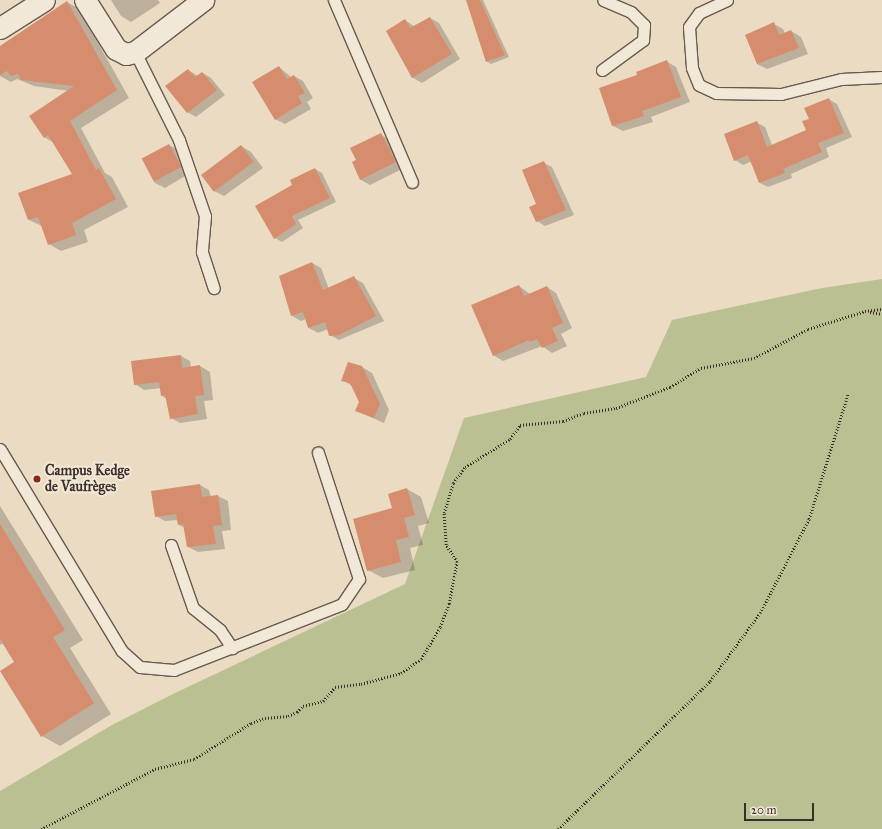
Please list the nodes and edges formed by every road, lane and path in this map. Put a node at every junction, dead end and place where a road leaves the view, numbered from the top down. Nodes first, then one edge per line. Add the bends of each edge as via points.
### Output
1 (44, 0) edge
2 (85, 0) edge
3 (203, 0) edge
4 (334, 0) edge
5 (603, 0) edge
6 (727, 0) edge
7 (0, 28) edge
8 (136, 52) junction
9 (602, 70) dead end
10 (882, 77) edge
11 (412, 182) dead end
12 (214, 288) dead end
13 (882, 309) edge
14 (865, 311) junction
15 (882, 314) edge
16 (848, 394) dead end
17 (0, 449) edge
18 (318, 452) dead end
19 (171, 545) dead end
20 (232, 648) junction
21 (41, 829) edge
22 (558, 829) edge

1 - 7 street
2 - 8 street via 116,49 126,54
3 - 8 street
4 - 11 lane
5 - 9 lane via 631,12 644,25 643,40
6 - 10 lane via 698,13 689,27 692,68 699,85 716,93 781,94 841,79
8 - 12 lane via 179,140 205,216 202,252
13 - 14 path
14 - 15 path
14 - 21 path via 808,329 754,358 701,368 670,387 616,408 563,421 520,425 510,439 465,467 453,482 444,512 446,545 457,562 449,604 440,627 421,659 401,673 361,684 335,687 323,701 303,706 297,712 251,724 194,759 155,769
16 - 22 path via 809,519 760,613 710,680
17 - 20 lane via 122,651 140,667 174,670
18 - 20 lane via 359,578 342,604
19 - 20 lane via 193,608 220,630

